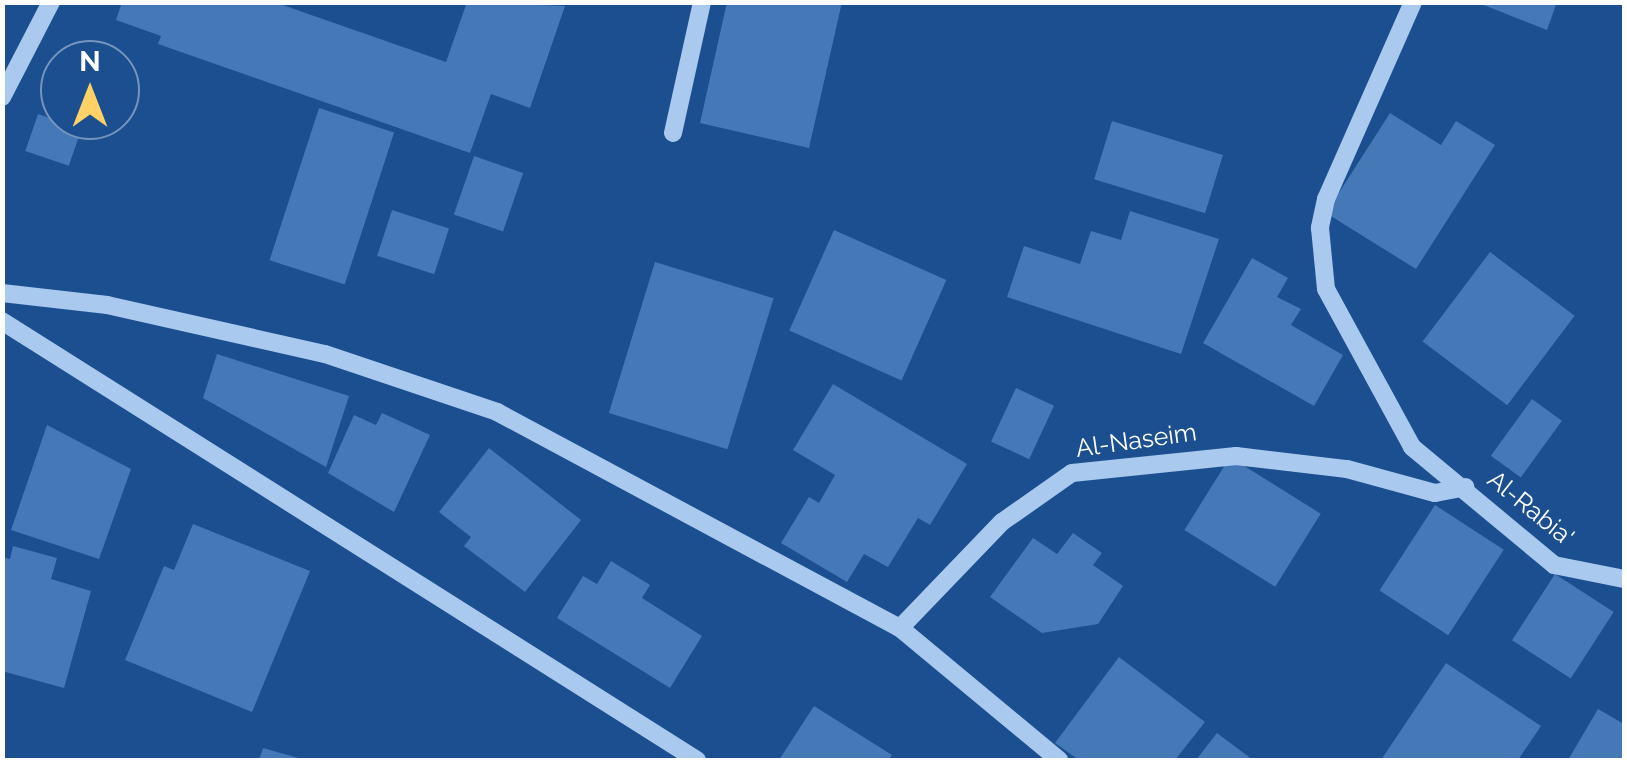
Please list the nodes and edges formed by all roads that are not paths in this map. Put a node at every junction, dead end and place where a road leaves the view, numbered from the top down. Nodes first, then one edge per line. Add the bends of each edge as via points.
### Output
1 (52, 2) edge
2 (702, 2) edge
3 (1412, 2) edge
4 (2, 97) edge
5 (673, 132) dead end
6 (2, 293) edge
7 (2, 321) edge
8 (1466, 487) junction
9 (1624, 579) edge
10 (900, 628) junction
11 (697, 760) edge
12 (1058, 760) edge

1 - 4 street
2 - 5 street
3 - 8 street, Al-Rabia' via 1326,198 1320,259 1337,318 1412,447
6 - 10 street via 107,304 325,354 497,412
7 - 11 street
8 - 9 street, Al-Rabia' via 1554,565
8 - 10 street, Al-Naseim via 1436,492 1347,468 1236,456 1072,473 1002,522
10 - 12 street

